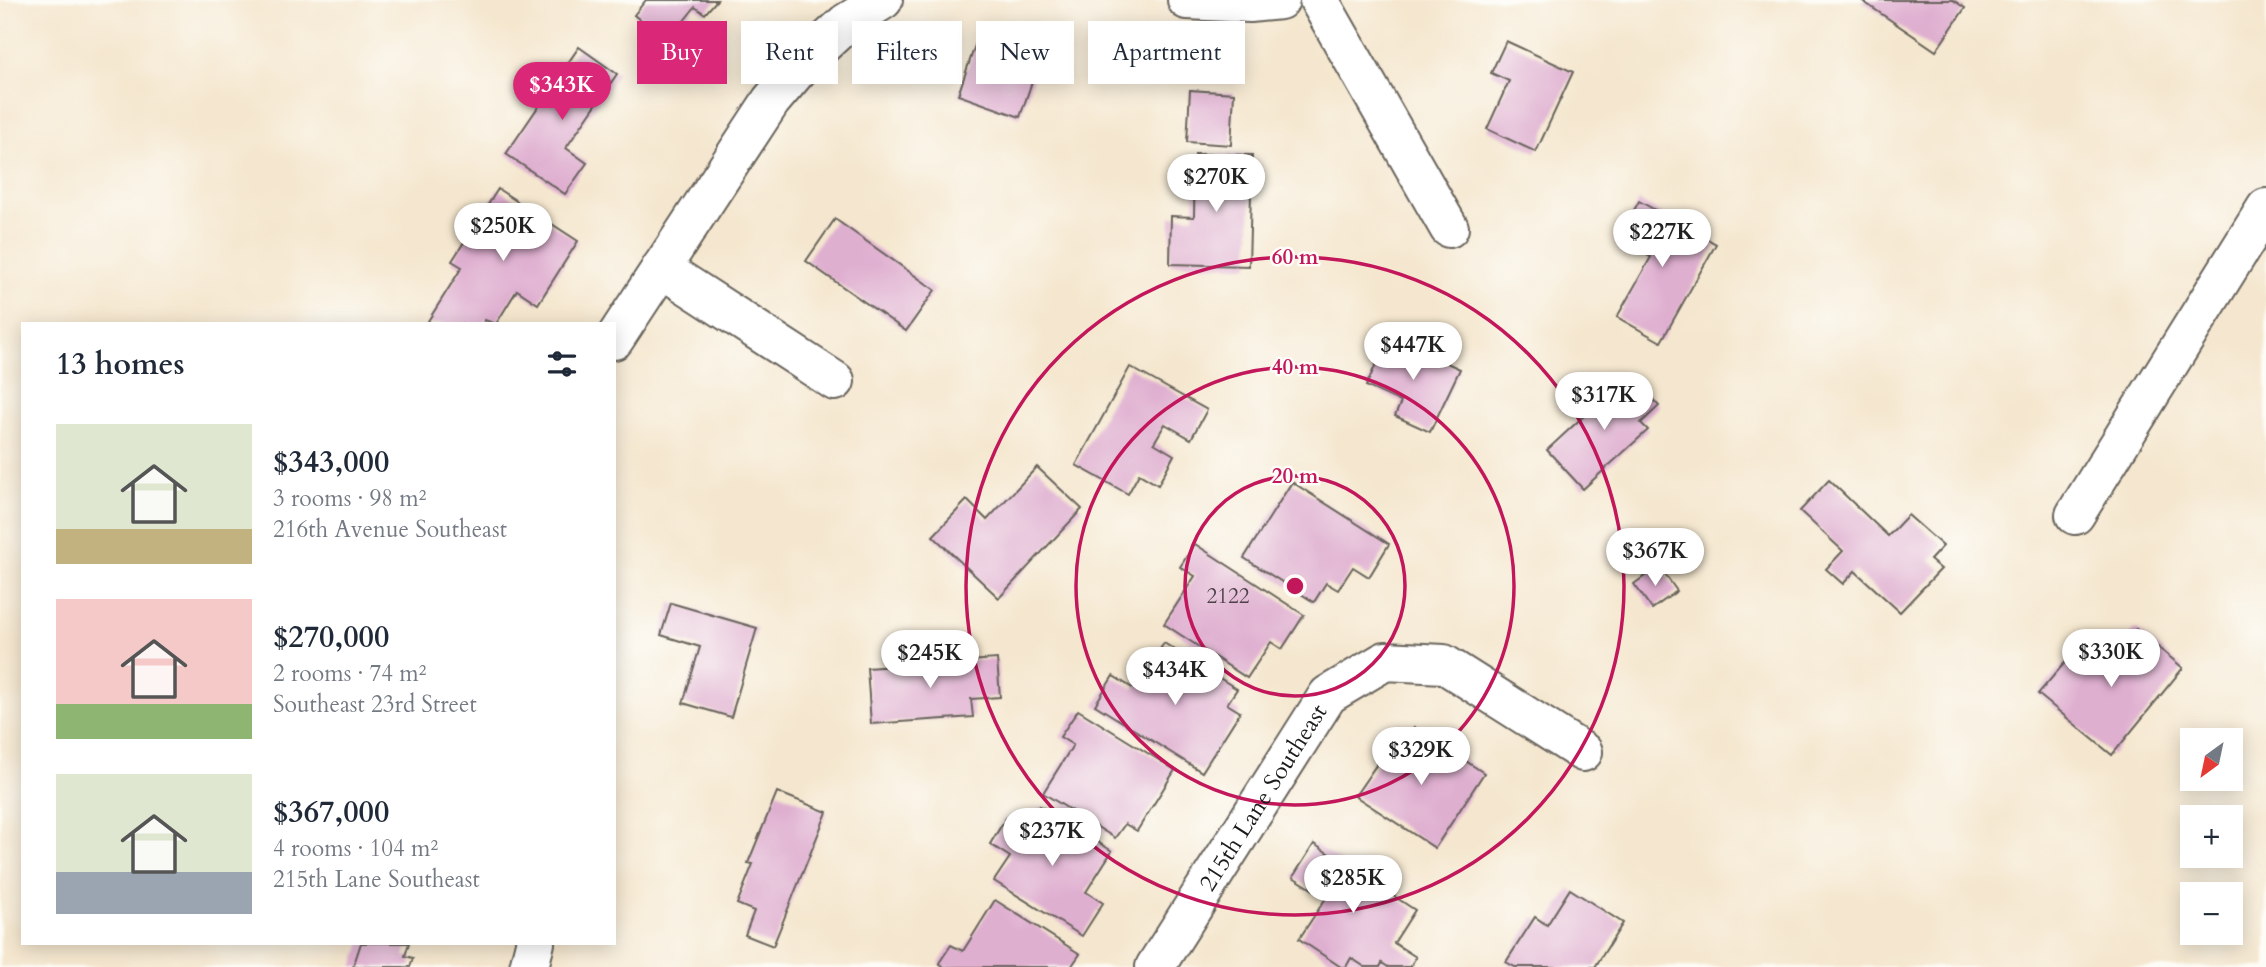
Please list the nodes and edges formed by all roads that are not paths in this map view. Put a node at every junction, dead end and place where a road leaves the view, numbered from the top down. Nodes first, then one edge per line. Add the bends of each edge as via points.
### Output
1 (883, 0) edge
2 (1187, 0) edge
3 (1280, 0) edge
4 (1319, 0) edge
5 (2266, 208) edge
6 (1449, 228) dead end
7 (661, 268) junction
8 (616, 337) edge
9 (835, 381) dead end
10 (2075, 515) dead end
11 (1583, 752) dead end
12 (534, 945) edge
13 (529, 967) edge
14 (1155, 967) edge

1 - 7 street via 846,23 771,101
2 - 3 street
4 - 6 street
5 - 10 street
7 - 8 street
7 - 9 street
11 - 14 street, 215th Lane Southeast via 1444,664 1385,660 1328,695
12 - 13 street

